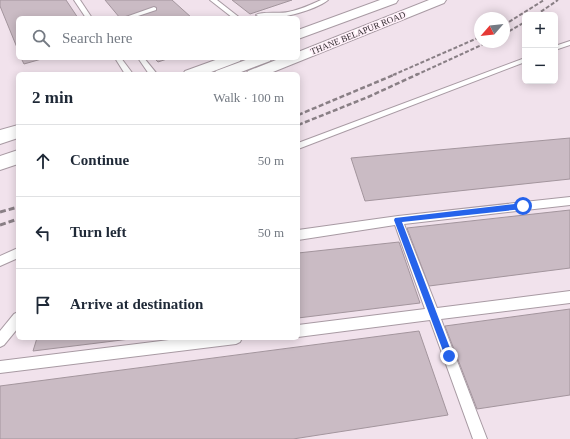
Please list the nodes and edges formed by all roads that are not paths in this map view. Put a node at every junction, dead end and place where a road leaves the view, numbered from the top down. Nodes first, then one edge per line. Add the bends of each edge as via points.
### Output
1 (77, 0) edge
2 (213, 0) edge
3 (325, 0) edge
4 (334, 0) edge
5 (392, 0) edge
6 (440, 0) edge
7 (154, 9) dead end
8 (272, 9) dead end
9 (290, 15) junction
10 (88, 16) edge
11 (132, 16) edge
12 (233, 16) edge
13 (259, 16) dead end
14 (300, 18) edge
15 (327, 25) junction
16 (300, 35) edge
17 (570, 43) edge
18 (300, 44) edge
19 (558, 47) edge
20 (300, 56) edge
21 (119, 60) edge
22 (142, 60) edge
23 (230, 60) edge
24 (260, 60) edge
25 (290, 60) edge
26 (522, 61) edge
27 (128, 72) edge
28 (152, 72) edge
29 (196, 72) edge
30 (226, 72) edge
31 (259, 72) edge
32 (16, 132) edge
33 (0, 137) edge
34 (16, 145) edge
35 (300, 145) edge
36 (0, 149) edge
37 (16, 159) edge
38 (0, 163) edge
39 (570, 201) edge
40 (398, 220) junction
41 (300, 235) edge
42 (16, 254) edge
43 (0, 261) edge
44 (570, 297) edge
45 (433, 314) junction
46 (16, 321) edge
47 (300, 330) edge
48 (220, 340) edge
49 (0, 342) edge
50 (0, 367) edge
51 (480, 439) edge

1 - 10 lane
2 - 12 lane
3 - 9 lane
4 - 14 lane
5 - 15 main road, THANE BELAPUR ROAD
6 - 20 main road, THANE BELAPUR ROAD
7 - 11 lane
8 - 9 lane
9 - 13 lane
15 - 16 main road
15 - 18 main road
17 - 19 lane
21 - 27 lane
22 - 28 lane
23 - 29 main road
24 - 30 main road
25 - 31 main road
26 - 35 lane
32 - 33 main road
34 - 36 main road
37 - 38 main road
39 - 40 lane
40 - 41 lane
40 - 45 lane
42 - 43 lane
44 - 45 lane
45 - 47 lane
45 - 51 lane
46 - 49 lane
48 - 50 lane

